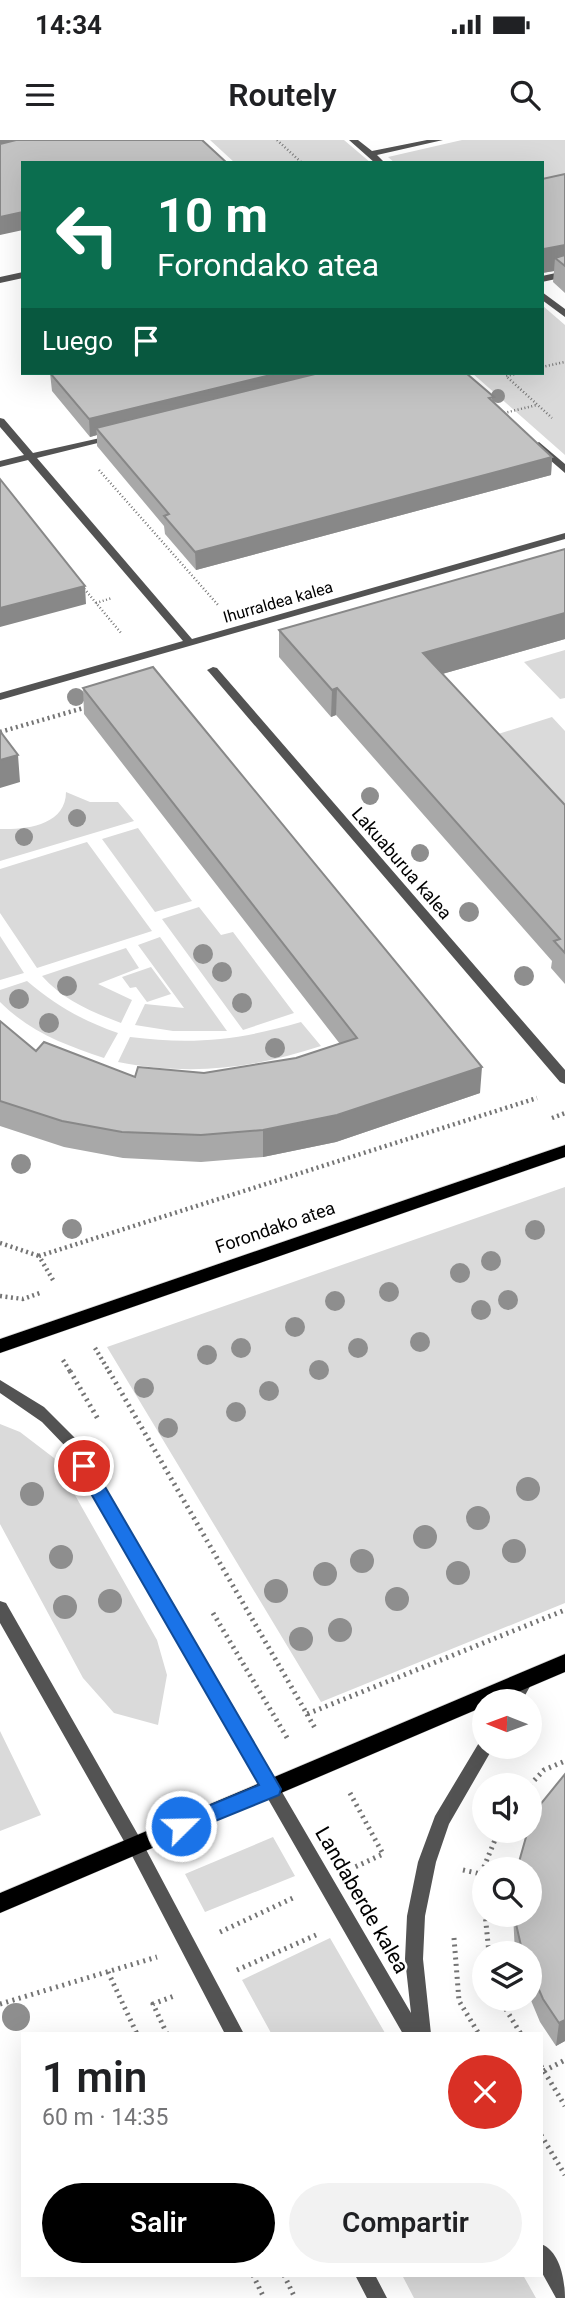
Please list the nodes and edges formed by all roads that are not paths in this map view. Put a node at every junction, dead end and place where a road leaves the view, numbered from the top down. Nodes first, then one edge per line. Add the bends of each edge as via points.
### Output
1 (353, 140) edge
2 (439, 140) edge
3 (371, 155) junction
4 (378, 161) edge
5 (565, 274) edge
6 (21, 275) edge
7 (544, 279) edge
8 (0, 280) edge
9 (544, 297) edge
10 (565, 314) edge
11 (504, 413) edge
12 (0, 421) edge
13 (131, 432) edge
14 (30, 456) junction
15 (0, 464) edge
16 (565, 470) edge
17 (565, 536) edge
18 (190, 643) junction
19 (213, 670) dead end
20 (0, 697) edge
21 (565, 1079) edge
22 (565, 1151) edge
23 (0, 1346) edge
24 (0, 1386) edge
25 (0, 1608) edge
26 (565, 1663) edge
27 (526, 1679) junction
28 (520, 1689) edge
29 (478, 1759) edge
30 (272, 1789) junction
31 (135, 1845) junction
32 (0, 1903) edge
33 (234, 2032) edge
34 (412, 2032) edge
35 (422, 2032) edge
36 (543, 2256) edge
37 (366, 2277) edge
38 (565, 2295) edge
39 (377, 2298) edge

1 - 3 street
2 - 3 street
3 - 4 street
5 - 7 street
6 - 8 street
9 - 10 street
11 - 16 street
12 - 14 street
13 - 14 street
14 - 15 street
14 - 18 street
17 - 18 street, Ihurraldea kalea
18 - 20 street, Ihurraldea kalea
19 - 21 street, Lakuaburua kalea
22 - 23 main road, Forondako atea
24 - 30 street via 35,1406 71,1443
25 - 31 street
26 - 27 main road
27 - 28 street
27 - 30 main road
29 - 35 street via 441,1821 416,1916 414,1959
30 - 31 main road
30 - 34 street, Landaberde kalea
31 - 32 main road
31 - 33 street
36 - 38 street
37 - 39 street

